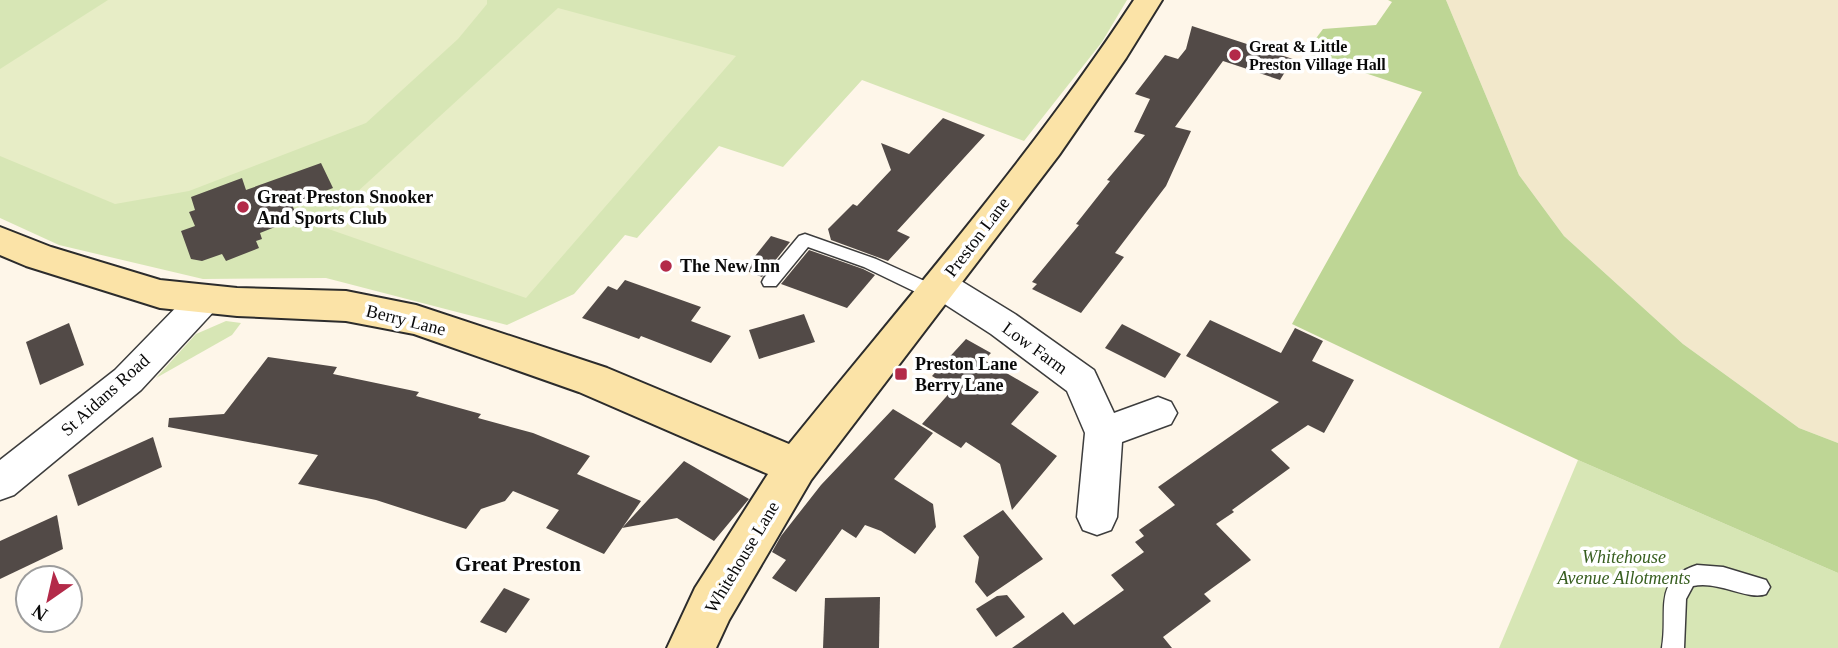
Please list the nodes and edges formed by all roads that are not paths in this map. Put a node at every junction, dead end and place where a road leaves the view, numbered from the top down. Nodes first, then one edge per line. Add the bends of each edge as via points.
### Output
1 (1148, 0) edge
2 (0, 240) edge
3 (770, 282) dead end
4 (938, 289) junction
5 (204, 300) junction
6 (1157, 412) dead end
7 (1104, 433) junction
8 (796, 467) junction
9 (0, 483) edge
10 (1097, 517) dead end
11 (1759, 587) dead end
12 (691, 648) edge
13 (1673, 648) edge

1 - 4 street, Preston Lane via 1084,97
2 - 5 street, Berry Lane via 39,257 147,290
3 - 4 lane via 805,240
4 - 7 street, Low Farm via 1003,324 1081,381
4 - 8 street, Preston Lane
5 - 8 street, Berry Lane via 346,306 416,320 605,385
5 - 9 street, St Aidans Road via 128,380
6 - 7 street
7 - 10 street, Low Farm
8 - 12 street, Whitehouse Lane via 712,604
11 - 13 lane via 1715,575 1690,577 1679,585 1674,598

